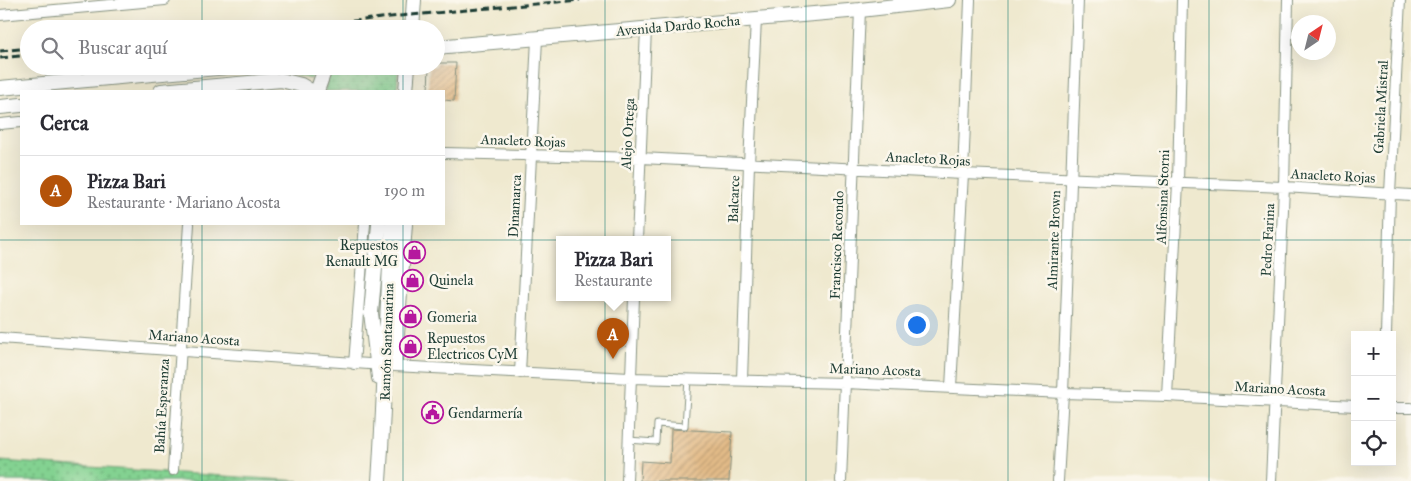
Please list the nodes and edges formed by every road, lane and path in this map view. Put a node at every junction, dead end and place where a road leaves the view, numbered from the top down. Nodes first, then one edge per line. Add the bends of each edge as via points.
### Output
1 (165, 0) edge
2 (949, 0) edge
3 (970, 0) edge
4 (1078, 0) edge
5 (1182, 0) edge
6 (1288, 0) edge
7 (1400, 0) edge
8 (414, 6) edge
9 (860, 10) junction
10 (0, 15) edge
11 (756, 19) junction
12 (413, 20) edge
13 (646, 29) junction
14 (537, 40) junction
15 (445, 46) edge
16 (141, 75) edge
17 (323, 75) edge
18 (407, 75) edge
19 (417, 75) edge
20 (0, 88) edge
21 (172, 90) edge
22 (309, 90) edge
23 (318, 90) edge
24 (406, 90) edge
25 (416, 90) edge
26 (20, 104) edge
27 (0, 106) edge
28 (20, 122) edge
29 (0, 124) edge
30 (445, 152) edge
31 (532, 155) junction
32 (641, 158) junction
33 (749, 164) junction
34 (854, 168) junction
35 (963, 174) junction
36 (1070, 178) junction
37 (1178, 183) junction
38 (1284, 187) junction
39 (1390, 193) junction
40 (1411, 194) edge
41 (189, 225) edge
42 (365, 225) edge
43 (379, 225) edge
44 (394, 225) edge
45 (406, 225) edge
46 (637, 236) edge
47 (634, 301) edge
48 (1386, 331) edge
49 (0, 338) edge
50 (179, 351) junction
51 (354, 364) junction
52 (386, 366) junction
53 (520, 373) junction
54 (630, 378) junction
55 (688, 378) junction
56 (742, 380) junction
57 (845, 383) junction
58 (950, 387) junction
59 (1063, 393) junction
60 (1167, 396) junction
61 (1274, 402) junction
62 (1351, 406) edge
63 (1396, 408) edge
64 (1411, 408) edge
65 (628, 440) junction
66 (173, 470) dead end
67 (379, 481) edge
68 (627, 481) edge
69 (842, 481) edge
70 (1058, 481) edge
71 (1271, 481) edge

1 - 10 street
2 - 9 main road, Avenida Dardo Rocha
3 - 35 street
4 - 36 street, Almirante Brown
5 - 37 street, Alfonsina Storni
6 - 38 street, Pedro Farina
7 - 39 street, Gabriela Mistral
8 - 12 main road
9 - 11 main road, Avenida Dardo Rocha
9 - 34 street, Francisco Recondo
11 - 13 main road, Avenida Dardo Rocha
11 - 33 street, Balcarce
13 - 14 main road, Avenida Dardo Rocha
13 - 32 street, Alejo Ortega
14 - 15 main road, Avenida Dardo Rocha
14 - 31 street, Dinamarca
16 - 20 main road
17 - 23 main road
18 - 24 main road
19 - 25 main road
21 - 22 main road via 281,80
26 - 27 main road
28 - 29 street
30 - 31 street, Anacleto Rojas
31 - 32 street, Anacleto Rojas
31 - 53 street, Dinamarca
32 - 33 street, Anacleto Rojas
32 - 46 street, Alejo Ortega
33 - 34 street, Anacleto Rojas
33 - 56 street, Balcarce
34 - 35 street, Anacleto Rojas
34 - 57 street, Francisco Recondo
35 - 36 street, Anacleto Rojas
35 - 58 street
36 - 37 street, Anacleto Rojas
36 - 59 street, Almirante Brown
37 - 38 street, Anacleto Rojas
37 - 60 street, Alfonsina Storni
38 - 39 street, Anacleto Rojas
38 - 61 street, Pedro Farina
39 - 40 street, Anacleto Rojas
39 - 48 street, Gabriela Mistral
41 - 50 street, Bahía Esperanza
42 - 51 street, Ramón Santamarina
43 - 52 main road, Ramón Santamarina via 371,313
44 - 52 main road, Ramón Santamarina
45 - 52 main road, Ramón Santamarina
47 - 54 street
49 - 50 street, Mariano Acosta
50 - 51 street, Mariano Acosta
50 - 66 street, Bahía Esperanza
51 - 52 street, Mariano Acosta
52 - 53 street, Mariano Acosta
52 - 67 main road, Ramón Santamarina
53 - 54 street, Mariano Acosta
54 - 55 street, Mariano Acosta
54 - 65 street
55 - 56 street, Mariano Acosta
55 - 65 lane via 684,426 657,424 656,442
56 - 57 street, Mariano Acosta
57 - 58 street, Mariano Acosta
57 - 69 street, Francisco Recondo
58 - 59 street, Mariano Acosta
59 - 60 street, Mariano Acosta
59 - 70 street, Almirante Brown
60 - 61 street, Mariano Acosta
61 - 62 street, Mariano Acosta
61 - 71 street, Pedro Farina
63 - 64 street
65 - 68 street

